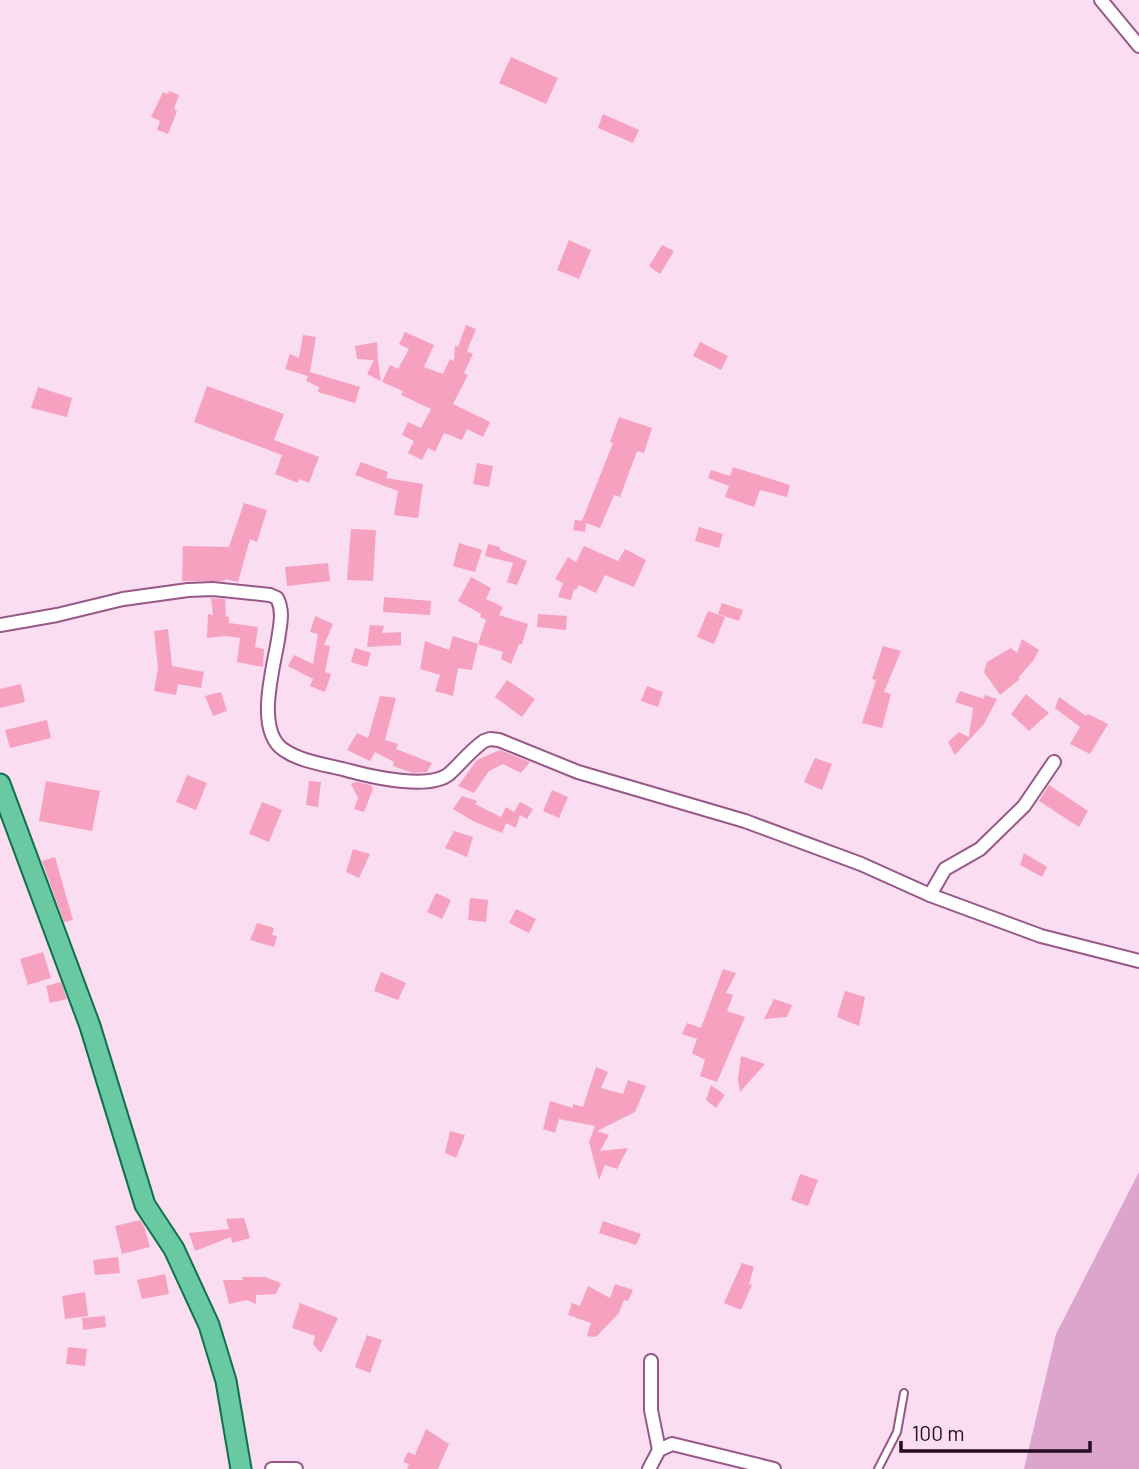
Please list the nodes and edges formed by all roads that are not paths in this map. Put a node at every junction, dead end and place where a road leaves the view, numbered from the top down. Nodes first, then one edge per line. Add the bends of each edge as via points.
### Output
1 (1101, 0) edge
2 (1139, 46) edge
3 (0, 625) edge
4 (1054, 762) dead end
5 (0, 784) edge
6 (930, 895) junction
7 (1139, 961) edge
8 (652, 1361) dead end
9 (904, 1393) dead end
10 (659, 1450) junction
11 (240, 1469) edge
12 (272, 1469) edge
13 (296, 1469) edge
14 (649, 1469) edge
15 (774, 1469) edge
16 (878, 1469) edge

1 - 2 street
3 - 6 street via 188,590 270,594 277,598 282,614 267,722 271,737 301,758 394,780 432,780 447,776 484,741 499,740 578,772 745,821
4 - 6 street via 1024,806 979,849 947,867
5 - 11 main road via 90,1026 145,1205 174,1249 209,1325 226,1381
6 - 7 street via 1041,936
8 - 10 street via 651,1410
9 - 16 lane via 897,1432
10 - 14 street
10 - 15 street via 672,1444
12 - 13 street

